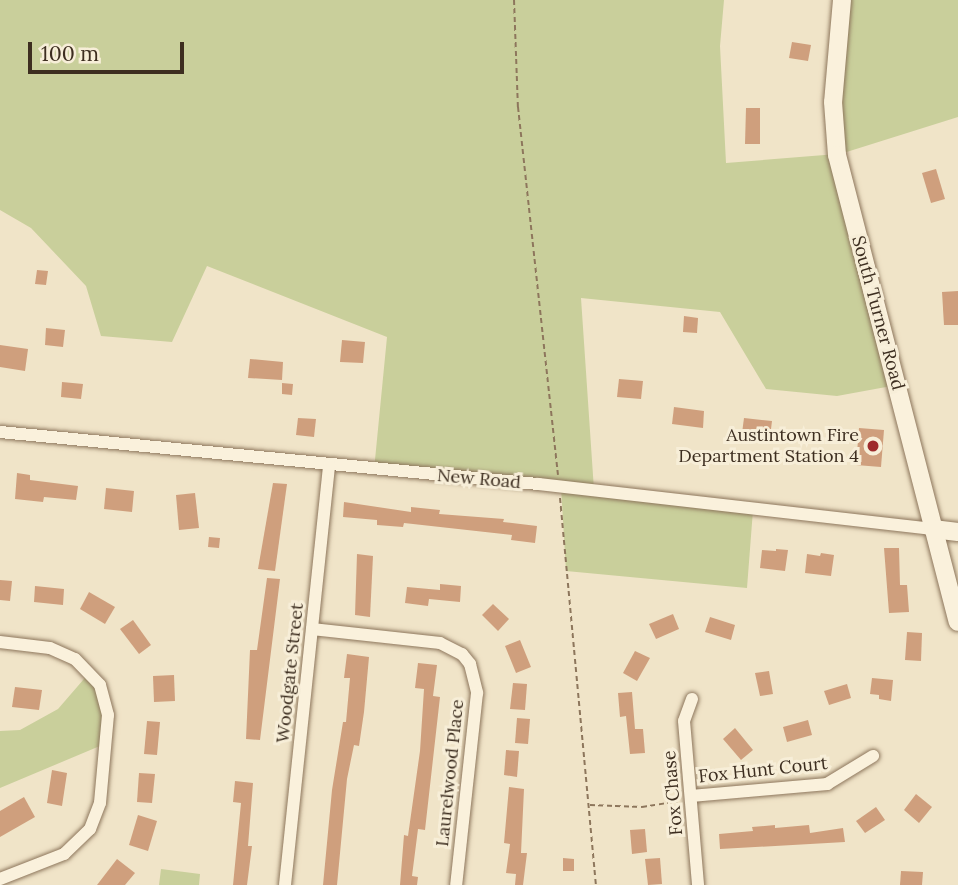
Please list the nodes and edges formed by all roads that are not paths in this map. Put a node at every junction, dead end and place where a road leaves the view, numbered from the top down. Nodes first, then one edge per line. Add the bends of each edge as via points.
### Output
1 (842, 0) edge
2 (0, 432) edge
3 (329, 466) junction
4 (933, 529) junction
5 (958, 532) edge
6 (958, 622) edge
7 (312, 628) junction
8 (0, 642) edge
9 (692, 699) dead end
10 (873, 756) dead end
11 (691, 798) junction
12 (0, 879) edge
13 (285, 885) edge
14 (456, 885) edge
15 (698, 885) edge

1 - 4 street, South Turner Road via 833,102 837,155
2 - 3 street, New Road
3 - 4 street, New Road via 538,484
3 - 7 street, Woodgate Street
4 - 5 street, New Road
4 - 6 street, South Turner Road
7 - 13 street, Woodgate Street
7 - 14 street, Laurelwood Place via 440,643 462,654 470,664 477,693
8 - 12 street via 50,648 75,659 100,685 108,715 100,803 90,829 64,854
9 - 11 street, Fox Chase via 684,721
10 - 11 street, Fox Hunt Court via 827,784
11 - 15 street, Fox Chase

